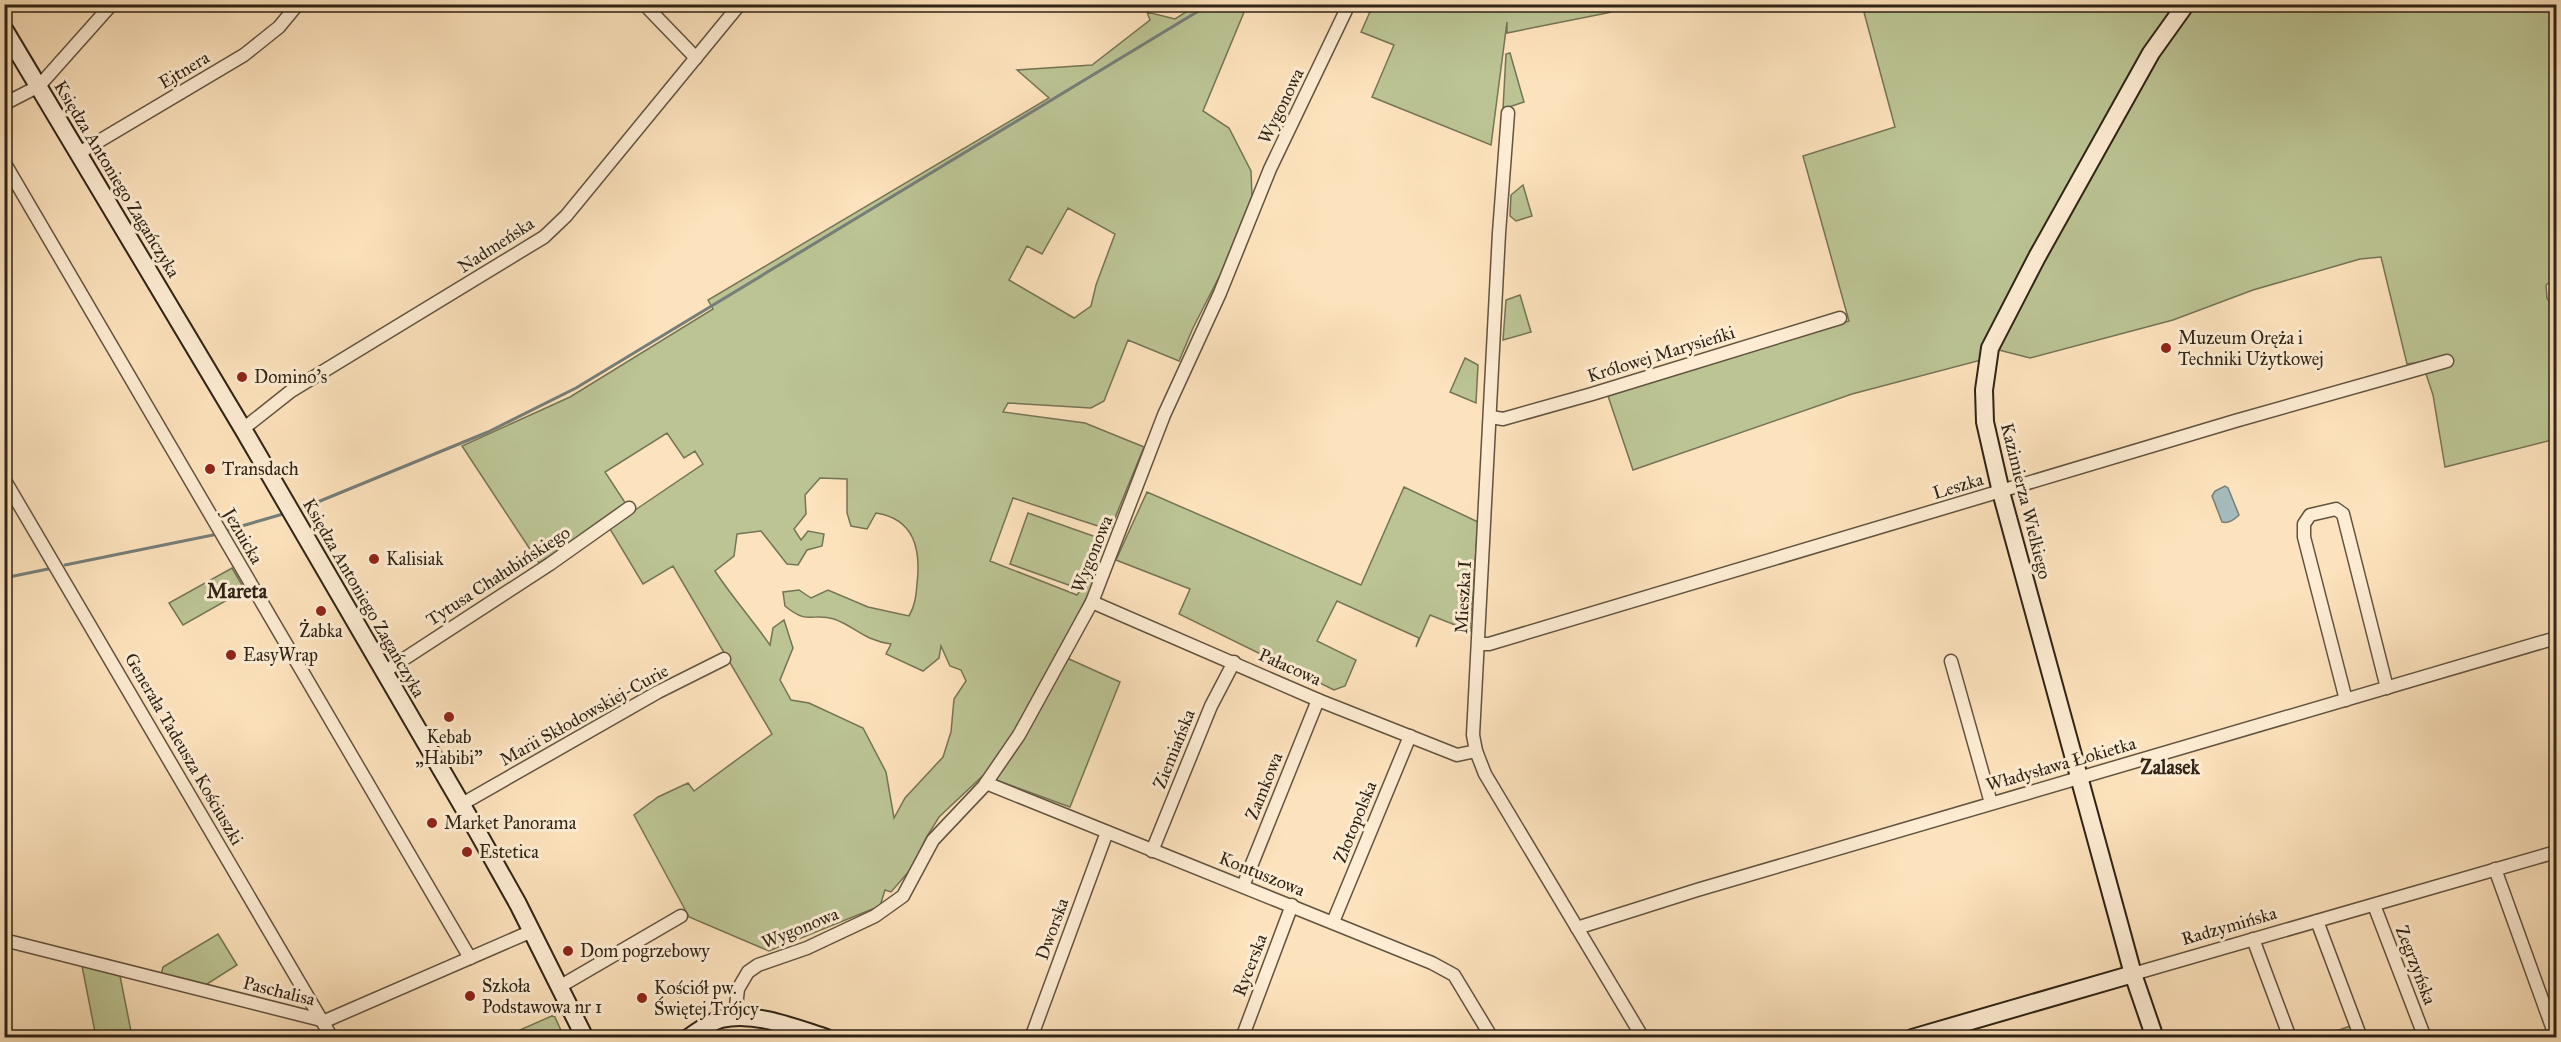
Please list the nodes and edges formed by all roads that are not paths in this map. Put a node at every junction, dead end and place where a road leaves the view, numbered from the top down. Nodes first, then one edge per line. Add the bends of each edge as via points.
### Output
1 (112, 4) edge
2 (298, 4) edge
3 (644, 4) edge
4 (740, 4) edge
5 (1349, 4) edge
6 (2186, 4) edge
7 (4, 29) edge
8 (696, 58) junction
9 (39, 86) junction
10 (4, 104) edge
11 (1508, 113) dead end
12 (79, 153) junction
13 (4, 162) edge
14 (1840, 318) dead end
15 (2447, 361) dead end
16 (1491, 417) junction
17 (243, 429) junction
18 (4, 479) edge
19 (2001, 492) junction
20 (629, 508) dead end
21 (1092, 602) junction
22 (2556, 638) edge
23 (1479, 644) junction
24 (724, 659) dead end
25 (1951, 661) dead end
26 (1234, 662) junction
27 (384, 672) junction
28 (2387, 688) junction
29 (1318, 700) junction
30 (2346, 700) junction
31 (1410, 736) junction
32 (1476, 751) junction
33 (2079, 778) junction
34 (986, 783) junction
35 (1991, 803) junction
36 (462, 804) junction
37 (1107, 832) junction
38 (1152, 850) junction
39 (2556, 852) edge
40 (2495, 869) junction
41 (1243, 886) junction
42 (2374, 904) junction
43 (1292, 906) junction
44 (681, 916) dead end
45 (2317, 921) junction
46 (1333, 922) junction
47 (1577, 928) junction
48 (532, 931) junction
49 (2253, 939) junction
50 (4, 940) edge
51 (470, 958) junction
52 (2133, 974) junction
53 (559, 987) junction
54 (568, 1006) junction
55 (737, 1012) junction
56 (325, 1022) junction
57 (332, 1038) edge
58 (575, 1038) edge
59 (585, 1038) edge
60 (688, 1038) edge
61 (704, 1038) edge
62 (827, 1038) edge
63 (1031, 1038) edge
64 (1242, 1038) edge
65 (1492, 1038) edge
66 (1643, 1038) edge
67 (1912, 1038) edge
68 (2156, 1038) edge
69 (2290, 1038) edge
70 (2361, 1038) edge
71 (2425, 1038) edge
72 (2556, 1038) edge

1 - 9 street
2 - 12 street, Ejtnera via 279,27 244,55
3 - 8 street
4 - 8 street, Nadmeńska
5 - 21 street, Wygonowa via 1270,169 1220,293 1164,415
6 - 19 street, Kazimierza Wielkiego via 2151,53 1990,348 1984,390 1985,422
7 - 9 street, Księdza Antoniego Zagańczyka
8 - 17 street, Nadmeńska via 566,216 544,237 291,391
9 - 10 street
9 - 12 street, Księdza Antoniego Zagańczyka
11 - 16 street, Mieszka I
12 - 17 street, Księdza Antoniego Zagańczyka
13 - 51 street, Jezuicka
14 - 16 street, Królowej Marysieńki via 1592,394 1503,419
15 - 19 street, Leszka
16 - 23 street, Mieszka I
17 - 27 street, Księdza Antoniego Zagańczyka
18 - 56 street, Generała Tadeusza Kościuszki
19 - 23 street, Leszka
19 - 33 street, Kazimierza Wielkiego
20 - 27 street, Tytusa Chałubińskiego
21 - 26 street, Pałacowa
21 - 34 street, Wygonowa via 1019,735
22 - 28 street, Władysława Łokietka
23 - 32 street, Mieszka I via 1473,735
24 - 36 street, Marii Skłodowskiej-Curie via 658,692
25 - 35 street
26 - 29 street, Pałacowa
26 - 38 street, Ziemiańska via 1211,706
27 - 36 street, Księdza Antoniego Zagańczyka
28 - 30 street, Władysława Łokietka
28 - 30 street via 2343,514 2336,509 2310,515 2304,524 2304,537
29 - 31 street, Pałacowa
29 - 41 street, Zamkowa
30 - 33 street, Władysława Łokietka
31 - 32 street, Pałacowa via 1457,755
31 - 46 street, Złotopolska
32 - 47 street, Mieszka I via 1485,774
33 - 35 street, Władysława Łokietka
33 - 52 street, Kazimierza Wielkiego
34 - 37 street, Kontuszowa
34 - 55 street, Wygonowa via 933,840 903,896 866,920 807,948 758,965 740,982
35 - 47 street, Władysława Łokietka
36 - 48 street, Księdza Antoniego Zagańczyka
37 - 38 street, Kontuszowa
37 - 63 street, Dworska
38 - 41 street, Kontuszowa
39 - 40 street, Radzymińska
40 - 42 street, Radzymińska
40 - 72 street
41 - 43 street, Kontuszowa
42 - 45 street, Radzymińska
42 - 71 street, Zegrzyńska
43 - 46 street, Kontuszowa
43 - 64 street, Rycerska
44 - 53 street
45 - 49 street, Radzymińska
45 - 70 street
46 - 65 street, Kontuszowa via 1455,975
47 - 66 street, Mieszka I
48 - 51 street, Paschalisa
48 - 53 street, Księdza Antoniego Zagańczyka
49 - 52 street, Radzymińska
49 - 69 street
50 - 56 street, Paschalisa
51 - 56 street, Paschalisa
52 - 67 street, Radzymińska
52 - 68 street, Kazimierza Wielkiego
53 - 54 street, Księdza Antoniego Zagańczyka
54 - 58 street, Księdza Antoniego Zagańczyka
54 - 59 street, Księdza Antoniego Zagańczyka
55 - 60 street
55 - 61 street
55 - 62 street
56 - 57 street, Generała Tadeusza Kościuszki

